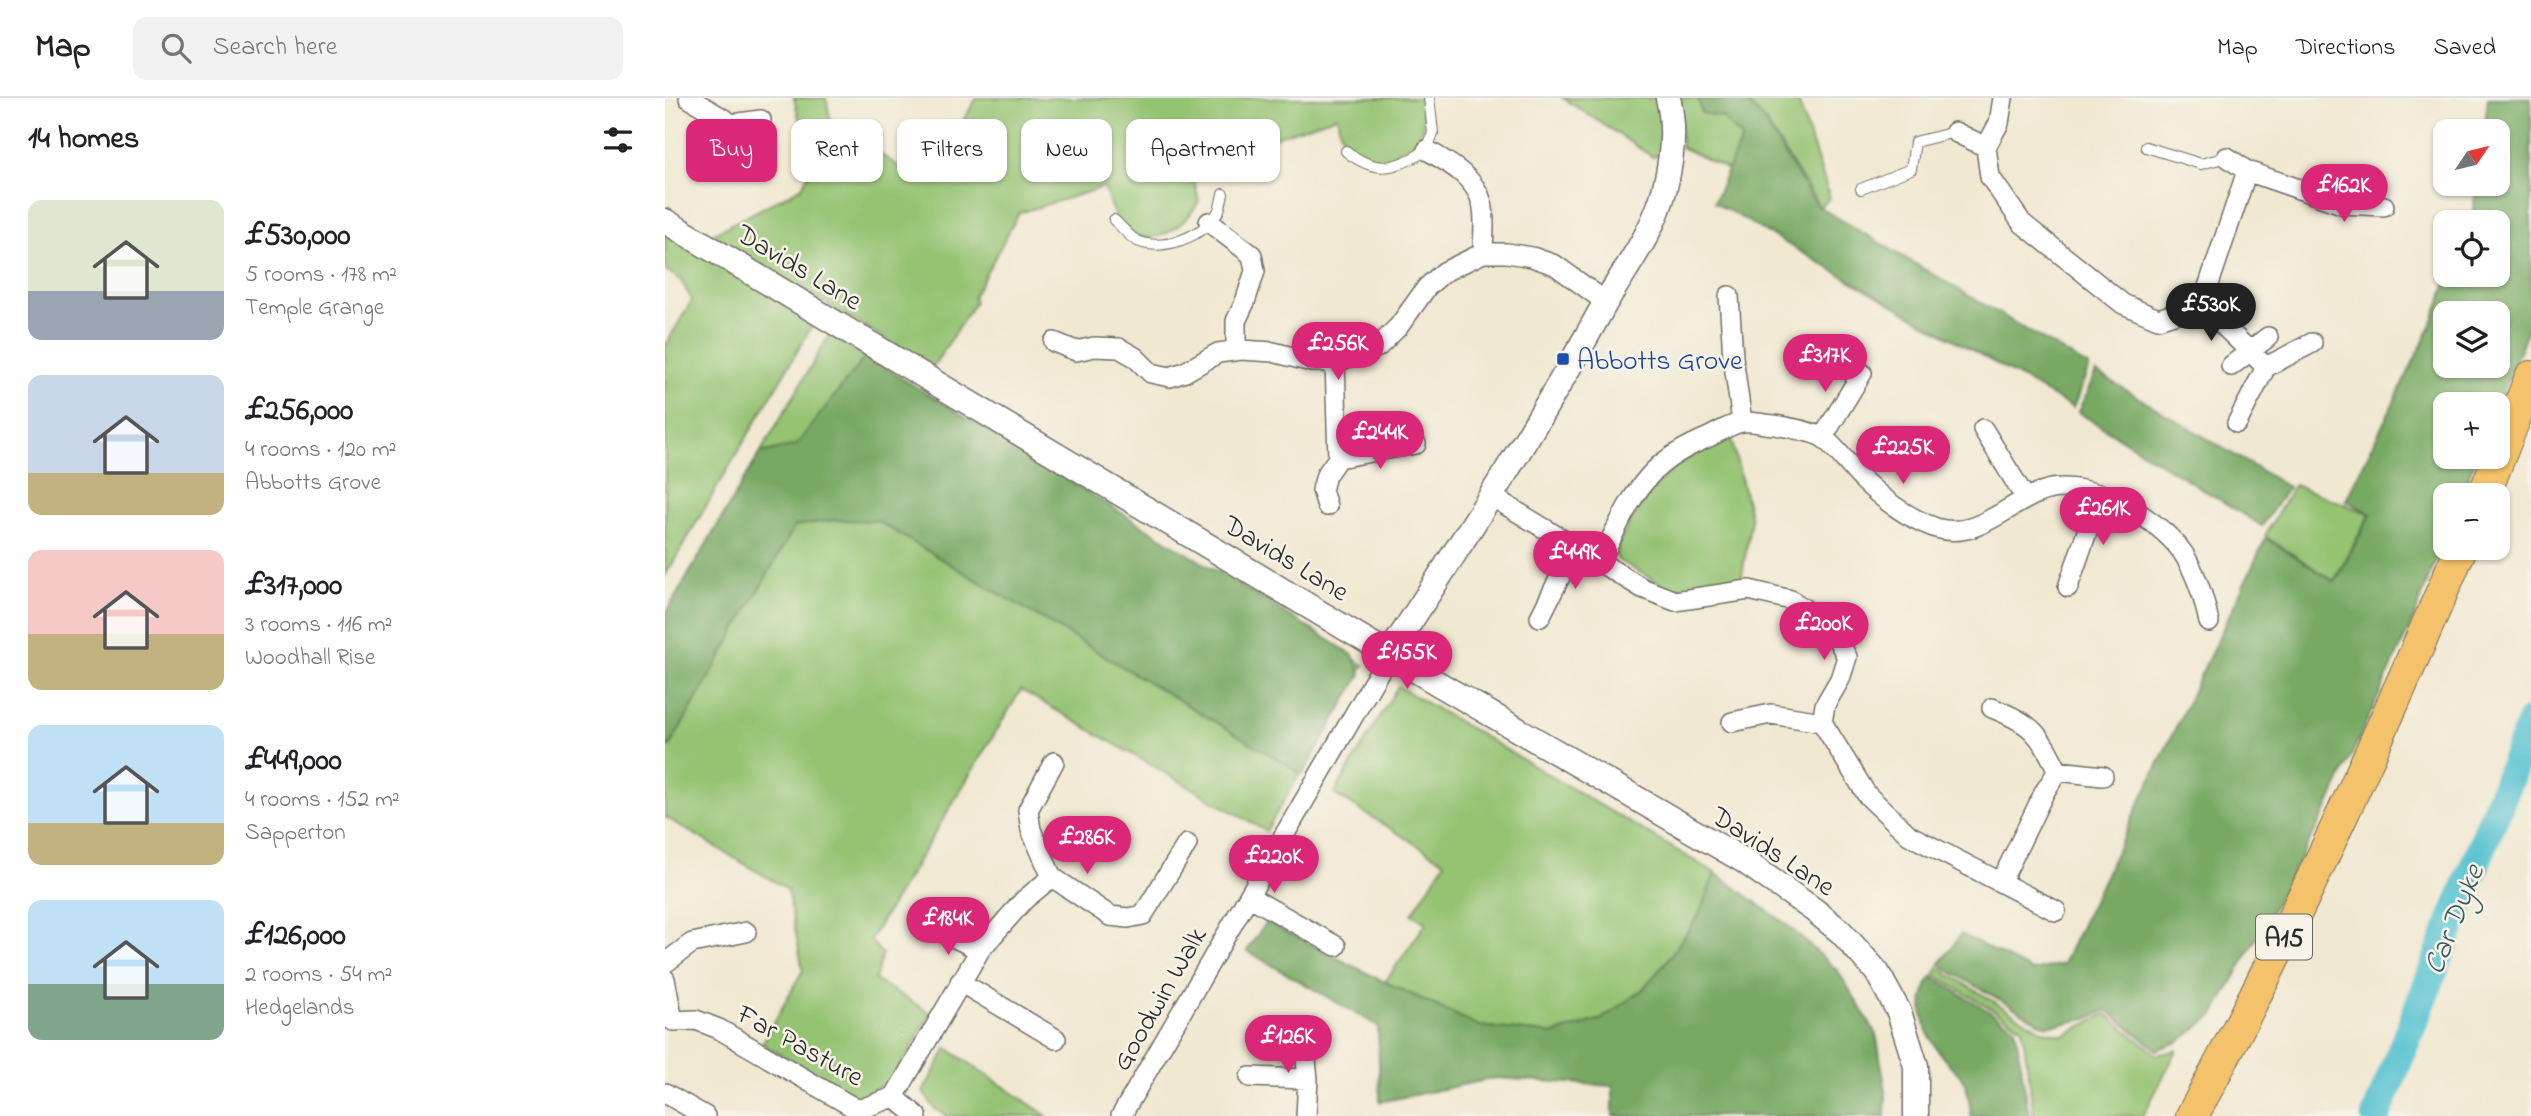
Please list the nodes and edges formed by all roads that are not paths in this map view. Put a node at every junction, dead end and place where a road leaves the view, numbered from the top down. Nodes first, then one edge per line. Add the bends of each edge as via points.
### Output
1 (689, 98) edge
2 (1429, 98) edge
3 (1668, 98) edge
4 (2003, 98) edge
5 (724, 119) edge
6 (1955, 132) joint
7 (2146, 147) dead end
8 (1986, 148) junction
9 (1427, 150) junction
10 (1346, 151) dead end
11 (2227, 158) joint
12 (2247, 172) junction
13 (1861, 189) dead end
14 (1223, 194) dead end
15 (2384, 206) dead end
16 (1114, 220) dead end
17 (665, 221) edge
18 (1209, 222) junction
19 (1483, 253) junction
20 (1729, 296) dead end
21 (1606, 302) junction
22 (2202, 305) junction
23 (2268, 337) dead end
24 (1054, 342) dead end
25 (2312, 343) dead end
26 (1236, 351) junction
27 (2249, 352) junction
28 (1335, 362) junction
29 (2231, 366) dead end
30 (2266, 367) junction
31 (1862, 373) dead end
32 (2531, 377) edge
33 (1742, 422) junction
34 (2237, 424) dead end
35 (1983, 429) dead end
36 (1823, 437) junction
37 (1416, 444) dead end
38 (1338, 458) junction
39 (2489, 483) edge
40 (2100, 494) junction
41 (1491, 496) junction
42 (2026, 499) junction
43 (1327, 506) dead end
44 (1574, 547) junction
45 (2456, 560) edge
46 (1600, 561) junction
47 (2068, 587) dead end
48 (1540, 617) dead end
49 (2209, 622) dead end
50 (1390, 653) junction
51 (1992, 708) dead end
52 (1732, 722) dead end
53 (1822, 722) junction
54 (1054, 762) dead end
55 (2058, 771) junction
56 (2103, 776) dead end
57 (1187, 844) dead end
58 (1052, 877) junction
59 (2001, 883) junction
60 (1250, 897) junction
61 (2056, 911) dead end
62 (932, 927) dead end
63 (746, 932) dead end
64 (1336, 946) dead end
65 (980, 950) junction
66 (665, 963) edge
67 (665, 979) edge
68 (960, 982) junction
69 (669, 1027) edge
70 (1303, 1033) dead end
71 (1056, 1039) dead end
72 (1250, 1077) dead end
73 (1308, 1079) junction
74 (665, 1093) edge
75 (894, 1097) junction
76 (856, 1113) edge
77 (705, 1116) edge
78 (917, 1116) edge
79 (1121, 1116) edge
80 (1305, 1116) edge
81 (1916, 1116) edge
82 (2192, 1116) edge

1 - 5 street
2 - 9 lane via 1433,133
3 - 21 street via 1671,152 1665,189 1648,232
4 - 8 street via 1999,123
6 - 8 street
6 - 13 lane via 1915,142 1911,169
7 - 11 lane via 2201,164
8 - 22 street via 1990,177 2022,223 2123,304 2158,319
9 - 10 lane via 1393,166 1377,167 1360,163
9 - 19 street via 1457,167 1474,187 1483,204
11 - 12 street
12 - 15 street via 2342,204
12 - 22 street
14 - 18 lane via 1219,210
16 - 18 lane via 1135,240 1162,245 1180,241
17 - 50 street, Davids Lane
18 - 26 street via 1252,255 1255,271 1236,321
19 - 21 street via 1532,257 1555,265
19 - 28 street via 1444,272 1427,287 1378,347
20 - 33 street
21 - 41 street
22 - 27 street
23 - 27 street
24 - 26 street via 1076,351 1119,348 1151,373 1170,377 1218,353
25 - 30 street
26 - 28 street
27 - 29 street
27 - 30 street
28 - 38 street
30 - 34 street
31 - 36 street
32 - 39 highway
33 - 36 street via 1783,426
33 - 46 street via 1691,445 1655,470 1634,497
35 - 42 street
36 - 42 street via 1866,483 1904,513 1938,528 1976,526
37 - 38 street
38 - 43 street via 1322,489
40 - 42 street via 2063,488
40 - 47 street
40 - 49 street via 2130,508 2182,552 2197,579
41 - 44 street
41 - 50 street
44 - 46 street
44 - 48 street
45 - 82 highway, A15 via 2318,865
46 - 53 street via 1642,588 1675,601 1749,590 1791,600 1831,627 1847,657
50 - 60 street, Goodwin Walk
50 - 81 street, Davids Lane via 1741,859 1841,932 1877,972 1899,1012 1916,1066
51 - 55 street via 2020,719 2041,738
52 - 53 street via 1770,714
53 - 59 street via 1867,795 1909,835
54 - 58 street via 1028,810 1031,830
55 - 56 street
55 - 59 street
57 - 58 street via 1143,915 1110,916
58 - 65 street, Far Pasture via 1024,900
59 - 61 street
60 - 64 street
60 - 79 street, Goodwin Walk
62 - 65 street
63 - 66 street via 692,943
65 - 68 street, Far Pasture
67 - 69 street
68 - 71 street
68 - 75 street, Far Pasture
69 - 76 street, Far Pasture via 696,1020 719,1030
70 - 73 street
72 - 73 street
73 - 80 street
74 - 77 street
75 - 76 street, Far Pasture
75 - 78 street

